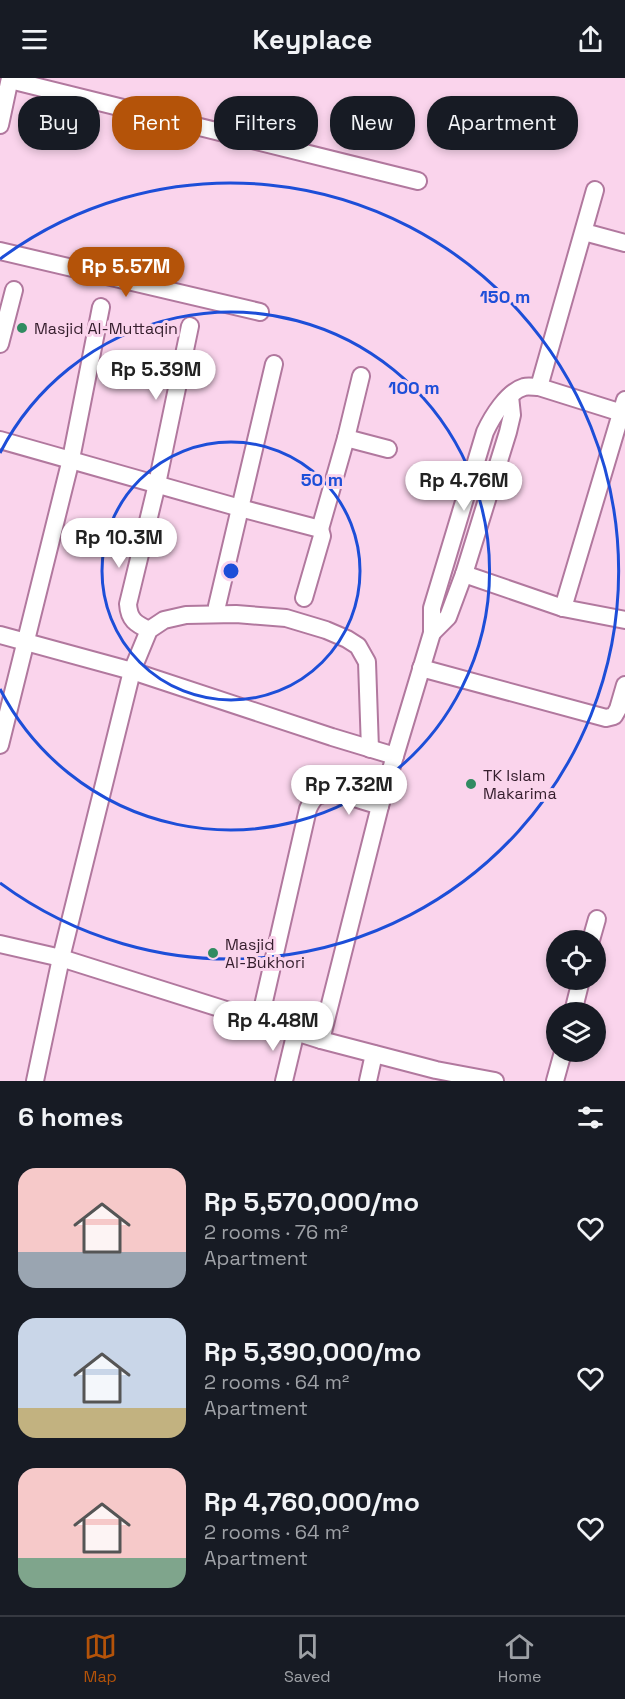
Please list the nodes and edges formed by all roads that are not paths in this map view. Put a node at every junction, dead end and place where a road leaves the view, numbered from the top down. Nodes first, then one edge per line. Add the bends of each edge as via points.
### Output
1 (10, 79) edge
2 (0, 125) edge
3 (418, 181) dead end
4 (595, 190) dead end
5 (584, 231) junction
6 (625, 243) edge
7 (0, 251) edge
8 (14, 290) dead end
9 (101, 307) dead end
10 (260, 312) dead end
11 (190, 326) dead end
12 (0, 344) edge
13 (274, 364) dead end
14 (361, 376) dead end
15 (539, 387) junction
16 (510, 396) junction
17 (624, 409) edge
18 (346, 438) junction
19 (0, 440) edge
20 (388, 450) dead end
21 (71, 459) junction
22 (157, 484) junction
23 (240, 508) junction
24 (461, 512) junction
25 (480, 519) junction
26 (320, 529) junction
27 (464, 574) junction
28 (304, 598) dead end
29 (217, 606) dead end
30 (563, 608) junction
31 (625, 620) edge
32 (149, 630) junction
33 (432, 633) junction
34 (0, 635) edge
35 (25, 641) junction
36 (421, 668) junction
37 (132, 671) junction
38 (625, 685) edge
39 (0, 745) edge
40 (370, 748) junction
41 (395, 756) junction
42 (380, 806) junction
43 (597, 919) dead end
44 (594, 930) edge
45 (0, 944) edge
46 (62, 958) junction
47 (260, 1020) junction
48 (296, 1031) junction
49 (321, 1040) junction
50 (374, 1054) junction
51 (560, 1062) edge
52 (35, 1081) edge
53 (284, 1081) edge
54 (368, 1081) edge
55 (495, 1081) edge
56 (555, 1081) edge

1 - 2 street
1 - 3 street
4 - 5 street
5 - 6 street
5 - 15 street
7 - 10 street
8 - 12 street
9 - 21 street
11 - 22 street
13 - 23 street
14 - 18 street
15 - 16 street via 526,386
15 - 17 street
16 - 24 street via 491,418 485,432
16 - 25 street via 512,415 508,432
17 - 30 street
18 - 20 street
18 - 26 street
19 - 21 street
21 - 22 street
21 - 35 street
22 - 23 street
22 - 32 street via 128,604 130,617
23 - 26 street
23 - 29 street
24 - 25 street
24 - 33 street via 432,608
25 - 27 street
26 - 28 street via 322,536
27 - 30 street
27 - 33 street via 448,617
30 - 31 street
32 - 37 street
32 - 40 street via 164,620 186,615 236,614 286,618 347,639 358,646 367,662
33 - 36 street
34 - 35 street
35 - 37 street
35 - 39 street
36 - 38 street via 606,718 614,716
36 - 41 street
37 - 40 street
37 - 46 street
40 - 41 street
41 - 42 street
42 - 47 street via 330,793 313,800
42 - 49 street
43 - 44 street
45 - 46 street
46 - 47 street
46 - 52 street
47 - 48 street
48 - 49 street
48 - 53 street
49 - 50 street
50 - 54 street
50 - 55 street
51 - 56 street

